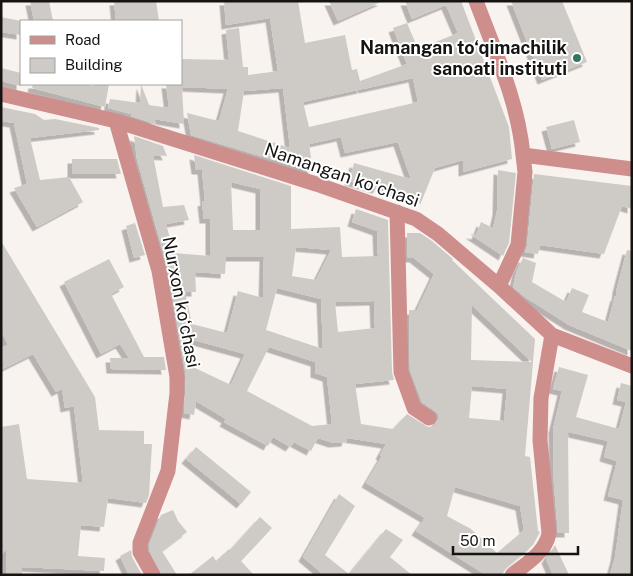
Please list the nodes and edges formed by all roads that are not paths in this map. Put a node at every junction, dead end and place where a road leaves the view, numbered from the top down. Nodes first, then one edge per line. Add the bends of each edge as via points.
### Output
1 (476, 1) edge
2 (1, 94) edge
3 (116, 121) junction
4 (523, 156) junction
5 (632, 168) edge
6 (397, 212) junction
7 (499, 286) junction
8 (552, 335) junction
9 (632, 366) edge
10 (430, 418) dead end
11 (152, 575) edge
12 (512, 575) edge

1 - 4 street via 512,98 521,131
2 - 3 street, Namangan koʻchasi
3 - 6 street, Namangan koʻchasi
3 - 11 street, Nurxon koʻchasi via 159,271 177,377 168,471 140,543 140,552
4 - 5 street
4 - 7 street via 525,172 518,245
6 - 7 street, Namangan koʻchasi via 438,234
6 - 10 street via 401,372 414,408
7 - 8 street, Namangan koʻchasi
8 - 9 street, Namangan koʻchasi
8 - 12 street via 541,398 540,440 548,542

